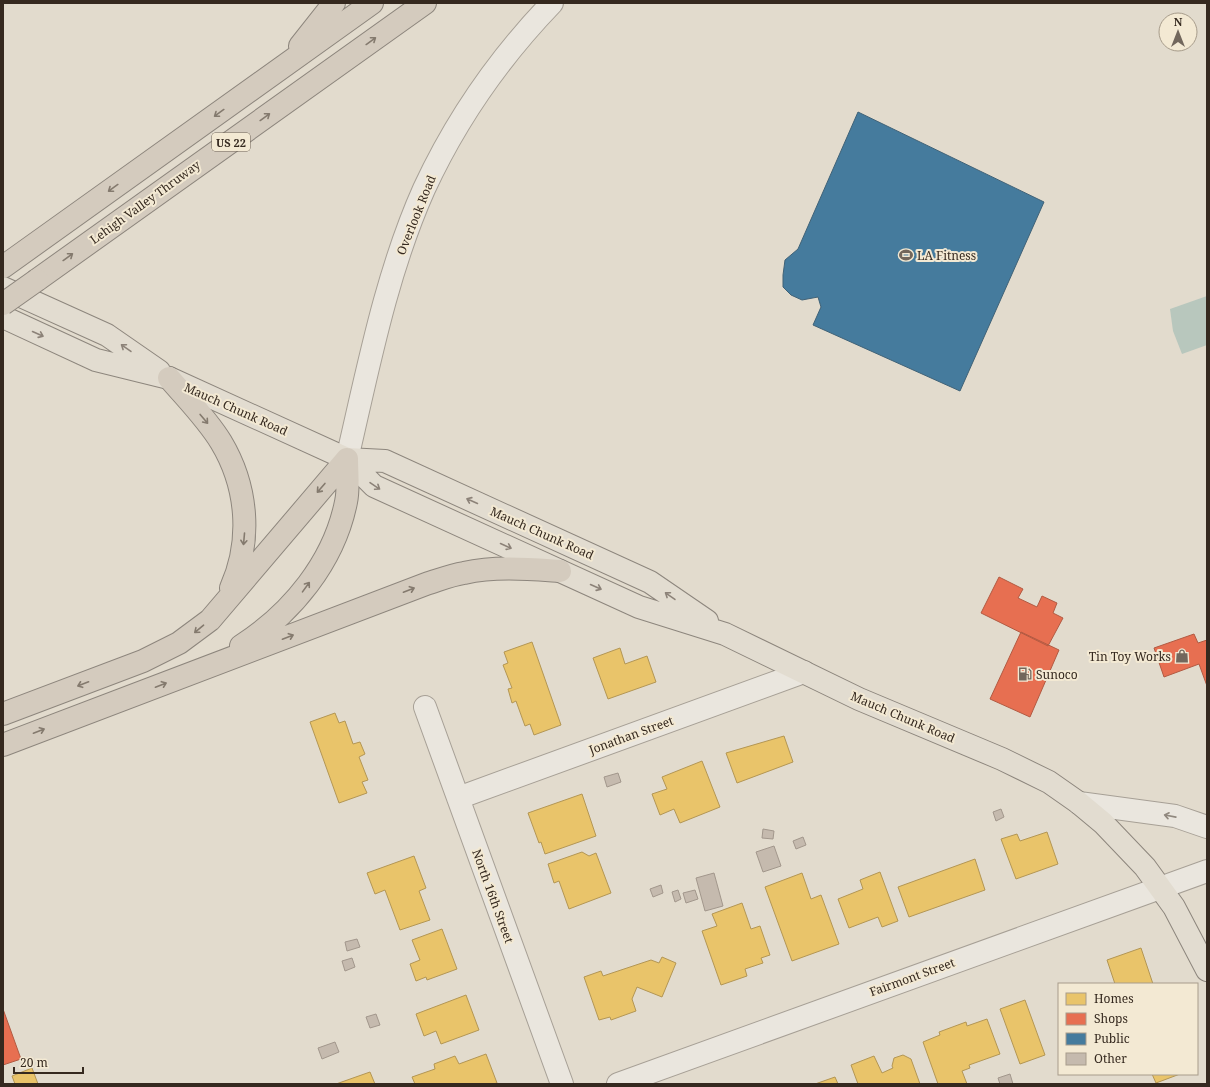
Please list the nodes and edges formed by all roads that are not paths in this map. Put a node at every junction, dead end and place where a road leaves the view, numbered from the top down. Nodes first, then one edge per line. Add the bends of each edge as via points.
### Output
1 (334, 3) edge
2 (372, 3) edge
3 (425, 3) edge
4 (552, 3) edge
5 (285, 66) junction
6 (4, 266) edge
7 (3, 288) edge
8 (3, 304) edge
9 (3, 317) edge
10 (170, 378) junction
11 (347, 459) junction
12 (560, 571) junction
13 (222, 608) junction
14 (725, 634) junction
15 (212, 666) junction
16 (804, 672) junction
17 (425, 707) dead end
18 (3, 714) edge
19 (3, 745) edge
20 (458, 798) junction
21 (1079, 803) junction
22 (1207, 827) edge
23 (1207, 871) edge
24 (1161, 888) junction
25 (1207, 970) edge
26 (562, 1084) edge
27 (618, 1084) edge

1 - 5 highway
2 - 5 highway, US 22
8 -> 3 highway, Lehigh Valley Thruway / US 22, bridge
4 - 11 street, Overlook Road via 492,72 444,149 424,190 391,284
5 -> 6 highway, US 22
10 -> 7 main road, Mauch Chunk Road via 107,335
9 -> 10 main road, Mauch Chunk Road via 96,360
10 - 11 main road, Mauch Chunk Road
10 -> 13 highway via 221,442 238,478 243,498 244,539 235,579
11 -> 12 main road, Mauch Chunk Road via 374,486
11 -> 13 highway
14 -> 11 main road, Mauch Chunk Road via 643,579 385,461
15 -> 11 highway via 267,628 300,595 313,577 342,520 347,500
12 -> 14 main road, Mauch Chunk Road via 639,607
15 -> 12 highway via 458,574 505,568
13 -> 18 highway via 196,632 160,654
14 - 16 main road, Mauch Chunk Road
19 -> 15 highway
16 - 20 street, Jonathan Street
16 - 21 main road, Mauch Chunk Road via 859,699 1026,770
17 - 20 street, North 16th Street
20 - 26 street, North 16th Street
22 -> 21 street, Mauch Chunk Road via 1175,816
21 - 24 main road, Mauch Chunk Road via 1126,845
23 - 24 street, Fairmont Street
24 - 25 main road, Mauch Chunk Road via 1186,927
24 - 27 street, Fairmont Street

